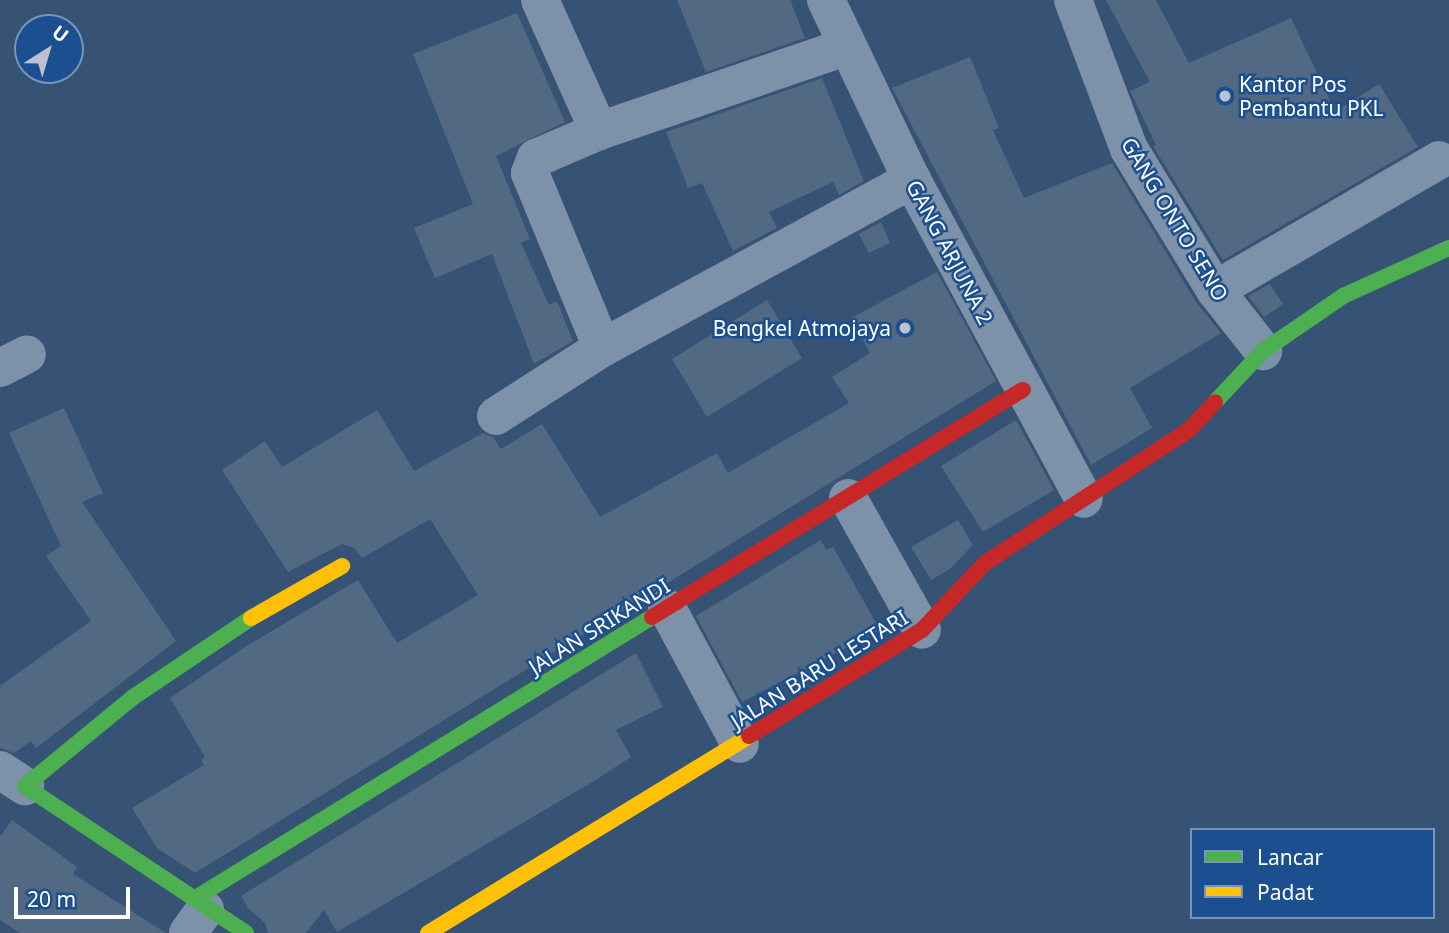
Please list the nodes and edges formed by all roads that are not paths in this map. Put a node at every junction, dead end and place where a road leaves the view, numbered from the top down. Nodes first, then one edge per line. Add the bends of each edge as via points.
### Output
1 (540, 0) edge
2 (826, 0) edge
3 (1073, 0) edge
4 (846, 47) junction
5 (599, 131) junction
6 (1439, 160) dead end
7 (912, 180) junction
8 (1449, 248) edge
9 (1215, 290) junction
10 (602, 348) junction
11 (1263, 351) junction
12 (1023, 390) junction
13 (496, 416) dead end
14 (848, 498) junction
15 (1084, 499) junction
16 (342, 566) dead end
17 (667, 608) junction
18 (922, 630) junction
19 (740, 744) junction
20 (12, 778) edge
21 (197, 913) edge
22 (246, 933) edge
23 (428, 933) edge

1 - 5 street
2 - 4 street, GANG ARJUNA 2
3 - 9 street, GANG ONTO SENO via 1129,149
4 - 5 street
4 - 7 street, GANG ARJUNA 2
5 - 10 street via 536,158 530,173
6 - 9 street
7 - 10 street
7 - 12 street, GANG ARJUNA 2
8 - 11 street, JALAN BARU LESTARI via 1343,296
9 - 11 street, GANG ONTO SENO
10 - 13 street
11 - 15 street, JALAN BARU LESTARI via 1189,430
12 - 14 street, JALAN SRIKANDI
12 - 15 street, GANG ARJUNA 2
14 - 17 street, JALAN SRIKANDI
14 - 18 street
15 - 18 street, JALAN BARU LESTARI via 985,564
16 - 20 street via 236,626
17 - 19 street
17 - 21 street, JALAN SRIKANDI
18 - 19 street, JALAN BARU LESTARI
19 - 23 street, JALAN BARU LESTARI
20 - 21 street
21 - 22 street

